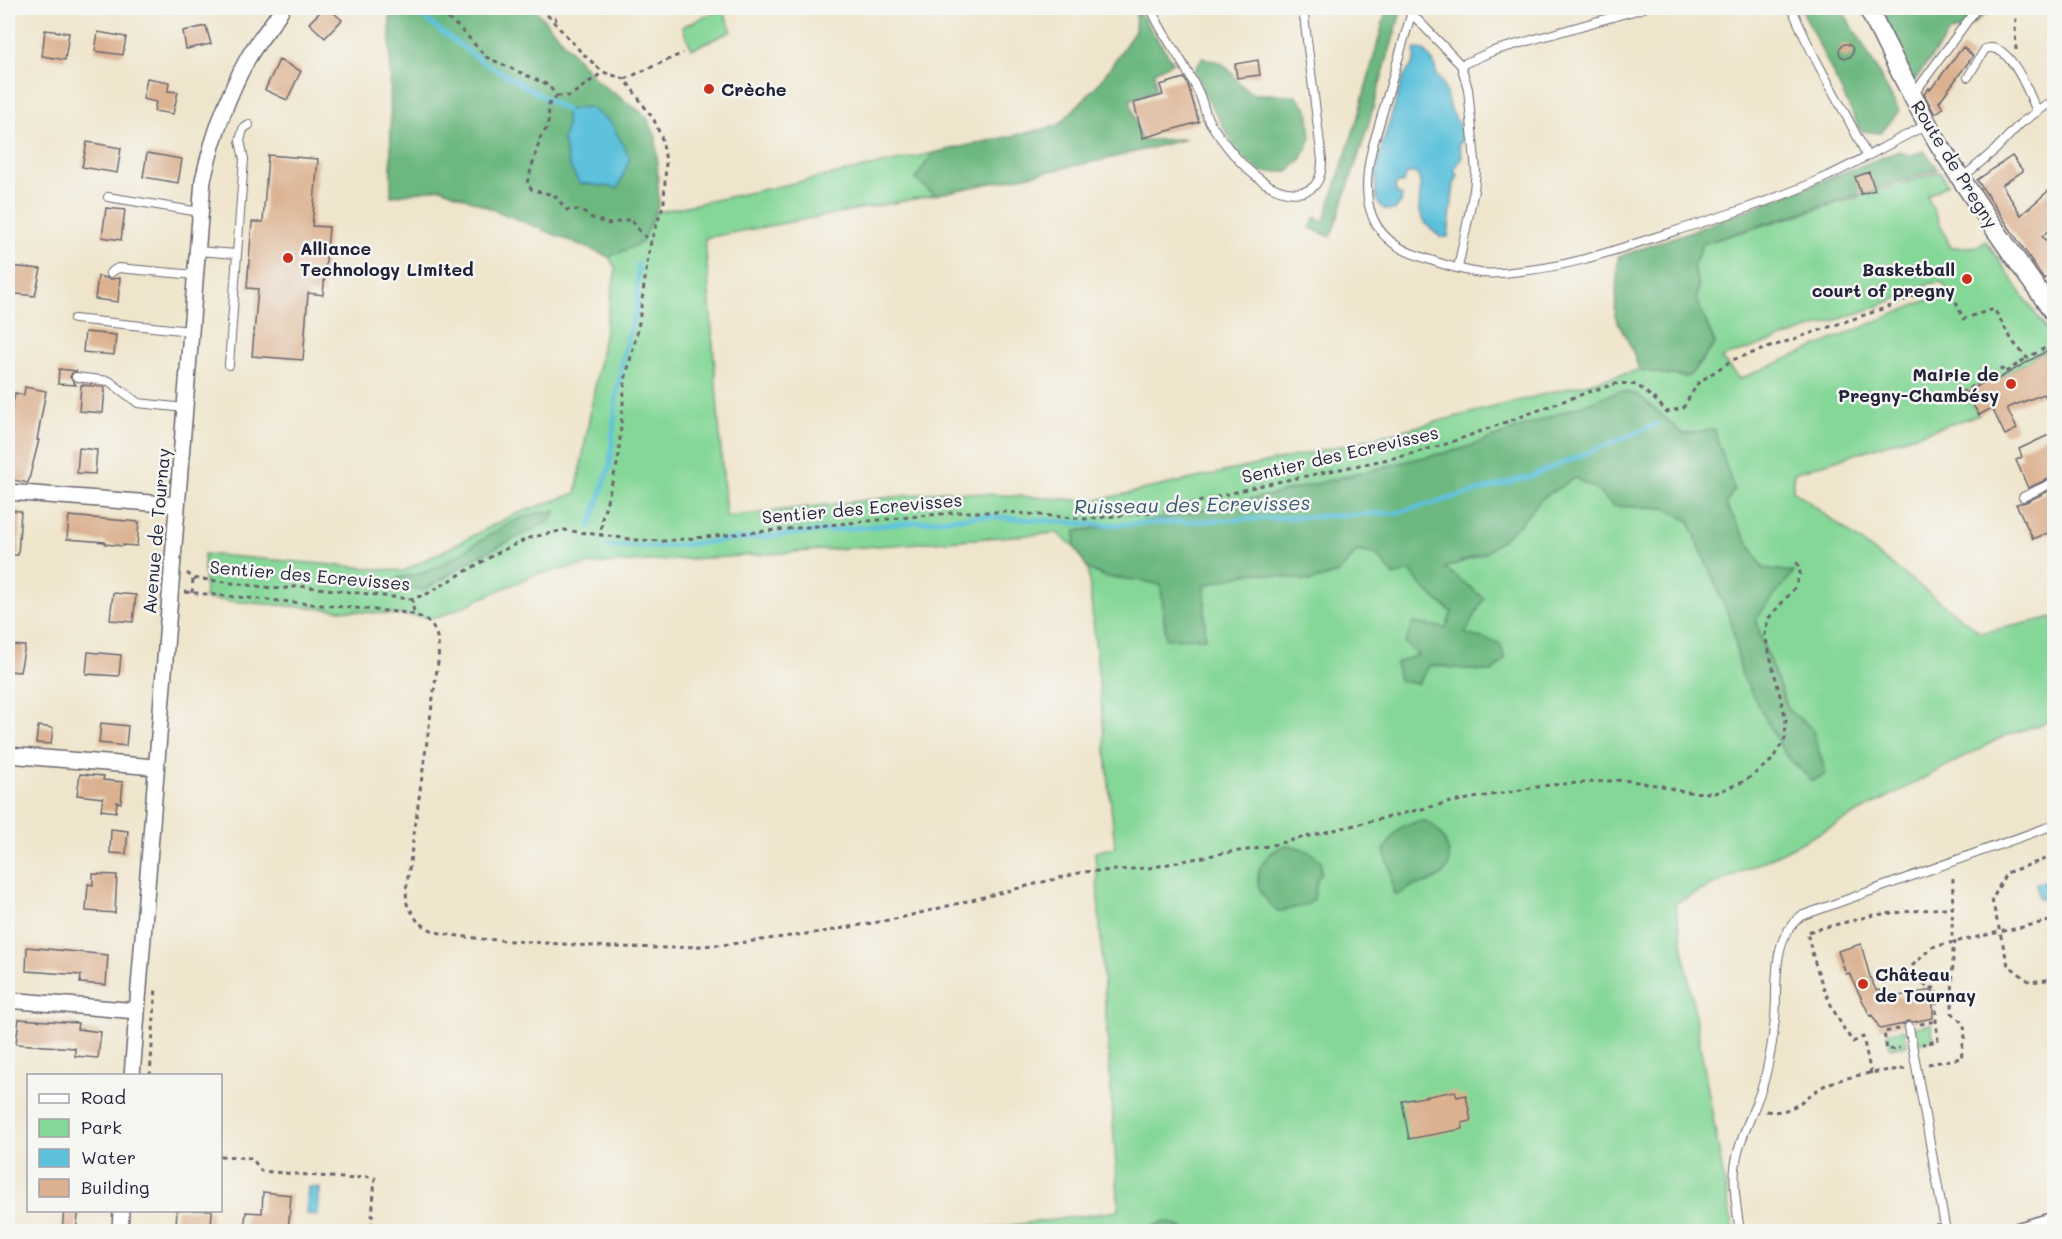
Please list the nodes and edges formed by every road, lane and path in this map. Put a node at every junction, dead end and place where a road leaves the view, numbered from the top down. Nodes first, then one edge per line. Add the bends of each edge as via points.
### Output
1 (137, 8) edge
2 (282, 8) edge
3 (433, 8) edge
4 (541, 8) edge
5 (553, 8) edge
6 (1151, 8) edge
7 (1303, 8) edge
8 (1644, 8) edge
9 (1792, 8) edge
10 (1868, 8) edge
11 (1977, 8) edge
12 (2018, 8) edge
13 (1413, 11) edge
14 (138, 15) dead end
15 (556, 23) junction
16 (683, 53) dead end
17 (1461, 65) junction
18 (2014, 65) junction
19 (603, 72) junction
20 (1968, 77) dead end
21 (625, 79) junction
22 (557, 96) junction
23 (1913, 96) junction
24 (2055, 100) edge
25 (2037, 111) junction
26 (1928, 124) junction
27 (249, 125) dead end
28 (1867, 156) junction
29 (1962, 178) junction
30 (108, 197) dead end
31 (200, 212) junction
32 (651, 241) junction
33 (197, 251) junction
34 (237, 254) junction
35 (1458, 268) junction
36 (110, 273) dead end
37 (195, 275) junction
38 (2055, 314) edge
39 (74, 319) dead end
40 (190, 331) junction
41 (2055, 343) edge
42 (2027, 358) junction
43 (230, 365) dead end
44 (76, 377) dead end
45 (1961, 393) dead end
46 (185, 408) junction
47 (2055, 482) edge
48 (8, 492) edge
49 (2023, 497) dead end
50 (177, 505) junction
51 (601, 535) junction
52 (1796, 562) dead end
53 (184, 569) dead end
54 (193, 578) junction
55 (192, 593) dead end
56 (203, 594) dead end
57 (412, 598) junction
58 (414, 614) junction
59 (8, 755) edge
60 (155, 767) junction
61 (2055, 825) edge
62 (2055, 856) edge
63 (1953, 861) junction
64 (1953, 906) junction
65 (2055, 920) edge
66 (2000, 932) junction
67 (1955, 943) junction
68 (1912, 966) dead end
69 (1915, 979) dead end
70 (2055, 979) edge
71 (8, 1000) edge
72 (137, 1011) junction
73 (1936, 1021) dead end
74 (1909, 1027) dead end
75 (1916, 1069) junction
76 (132, 1074) edge
77 (1871, 1074) junction
78 (1756, 1109) junction
79 (222, 1156) edge
80 (121, 1212) edge
81 (2055, 1220) edge
82 (120, 1232) edge
83 (371, 1232) edge
84 (1740, 1232) edge
85 (1923, 1232) edge
86 (2013, 1232) edge

1 - 14 path
2 - 31 street, Avenue de Tournay via 249,56 227,101 209,155
3 - 22 path via 460,28 486,57 548,85
4 - 15 path
5 - 15 path
6 - 7 lane via 1199,92 1208,120 1237,159 1256,177 1293,193 1315,186 1322,173
8 - 17 lane via 1492,51
9 - 28 lane
10 - 23 street, Route de Pregny
11 - 23 lane
12 - 18 path
13 - 17 lane
13 - 35 lane via 1372,149 1367,193 1373,218 1391,244
15 - 19 path
16 - 21 path
17 - 35 lane via 1468,89 1476,171
18 - 20 lane via 2000,51 1989,47
18 - 25 lane
19 - 21 path
19 - 22 path via 570,96
21 - 32 path via 654,120 664,151 664,203
22 - 32 path via 549,104 548,127 541,136 527,183 532,190 554,195 567,210 580,210 609,224 631,219
23 - 26 street, Route de Pregny
24 - 25 lane
25 - 29 lane
26 - 28 lane
26 - 29 street, Route de Pregny
27 - 34 lane via 243,129 240,141 244,159
28 - 35 lane via 1818,181 1727,215 1591,259 1505,273
29 - 38 street, Route de Pregny
30 - 31 lane
31 - 33 street, Avenue de Tournay
32 - 51 path via 626,380 618,461
33 - 34 lane
33 - 37 street, Avenue de Tournay
34 - 43 lane
36 - 37 lane via 118,268
37 - 40 street, Avenue de Tournay
39 - 40 lane
40 - 46 street, Avenue de Tournay
41 - 42 path
42 - 45 path
42 - 51 path, Sentier des Ecrevisses via 1994,309 1963,319 1955,299 1942,286 1936,286 1732,360 1698,383 1683,408 1666,412 1637,385 1618,383 1446,444 1164,511 1086,519 961,512 664,541
44 - 46 lane via 109,381 138,403
46 - 50 street, Avenue de Tournay
47 - 49 lane
48 - 50 street
50 - 60 street, Avenue de Tournay
51 - 57 path, Sentier des Ecrevisses via 564,530 529,538 436,590
52 - 58 path via 1800,574 1797,582 1768,619 1765,635 1786,720 1785,739 1771,761 1745,781 1715,793 1684,792 1624,780 1549,785 1451,802 1255,849 1149,868 1083,872 868,924 754,941 671,948 482,939 433,931 412,916 407,904 407,879 439,650 433,627
53 - 54 path, Sentier des Ecrevisses
54 - 55 path
54 - 57 path, Sentier des Ecrevisses via 280,589 300,586
56 - 58 path
57 - 58 path
59 - 60 street
60 - 72 street, Avenue de Tournay
61 - 63 lane
62 - 66 path via 2006,873 1992,900
63 - 64 path
63 - 78 lane via 1801,916 1794,922 1784,936 1780,953 1771,1054
64 - 67 path
64 - 77 path via 1874,915 1807,932 1820,982 1853,1042 1863,1037
65 - 66 path
66 - 67 path
66 - 70 path via 2008,965 2030,982
67 - 68 path via 1932,947
67 - 75 path via 1953,1013 1964,1029 1962,1058 1926,1065 1922,1071
69 - 73 path via 1936,988
71 - 72 street
72 - 76 street, Avenue de Tournay
74 - 75 lane
75 - 77 path via 1912,1073 1905,1068
75 - 85 lane via 1945,1226
77 - 78 path via 1823,1086 1788,1110
78 - 84 lane via 1738,1148 1735,1169
79 - 83 path via 252,1158 261,1171 375,1178
80 - 82 street
81 - 86 street

